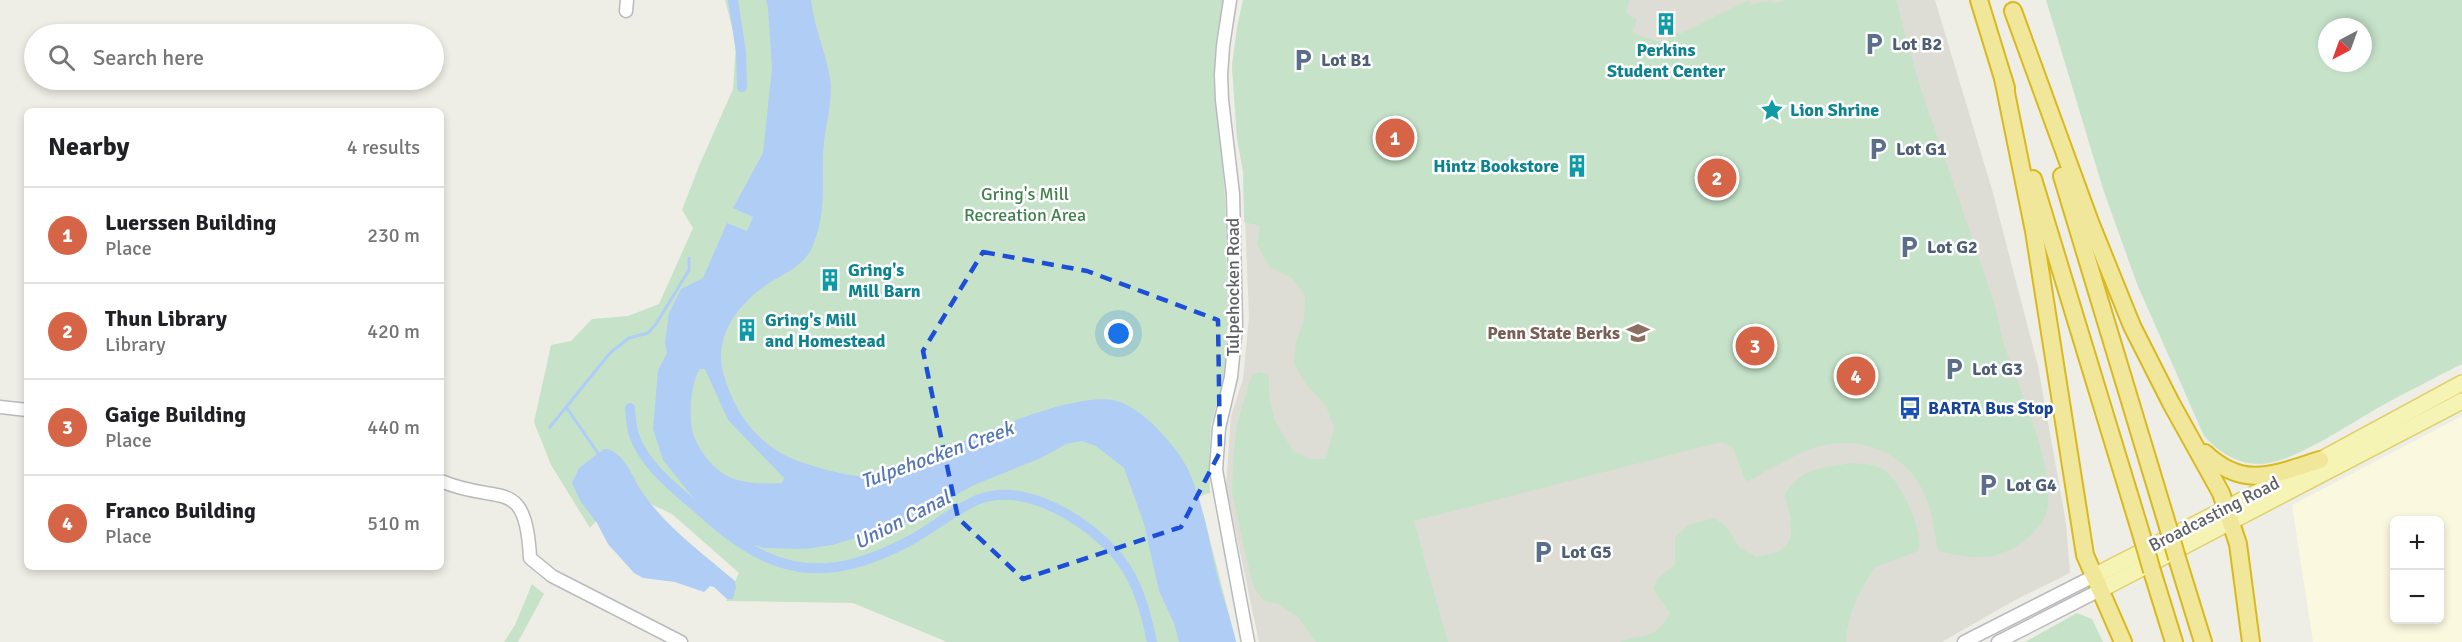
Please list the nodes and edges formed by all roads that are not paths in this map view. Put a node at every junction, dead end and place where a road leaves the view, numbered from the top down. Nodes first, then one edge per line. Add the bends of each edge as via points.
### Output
1 (1230, 0) edge
2 (1979, 0) edge
3 (2011, 6) edge
4 (2002, 78) junction
5 (2462, 383) edge
6 (2462, 401) edge
7 (0, 407) edge
8 (24, 410) edge
9 (2192, 439) junction
10 (2320, 460) junction
11 (444, 482) edge
12 (2229, 514) junction
13 (2097, 583) junction
14 (681, 642) edge
15 (1248, 642) edge
16 (1964, 642) edge
17 (1998, 642) edge
18 (2123, 642) edge
19 (2174, 642) edge
20 (2203, 642) edge
21 (2251, 642) edge

1 - 15 street, Tulpehocken Road via 1221,75 1233,194 1236,326 1216,470
2 - 4 highway
3 - 9 highway via 2132,326
3 - 20 highway, bridge
4 - 13 highway via 2034,231 2083,545
4 - 19 highway, bridge
5 - 10 main road, Broadcasting Road
6 - 12 main road, Broadcasting Road
7 - 8 street
9 - 10 highway via 2221,467 2245,476 2273,475
9 - 12 highway
10 - 12 main road, Broadcasting Road
11 - 14 street via 510,498 524,512 530,558 541,568
12 - 13 main road, Broadcasting Road
12 - 21 highway via 2238,544
13 - 16 street, Broadcasting Road
13 - 17 street, Broadcasting Road
13 - 18 highway

